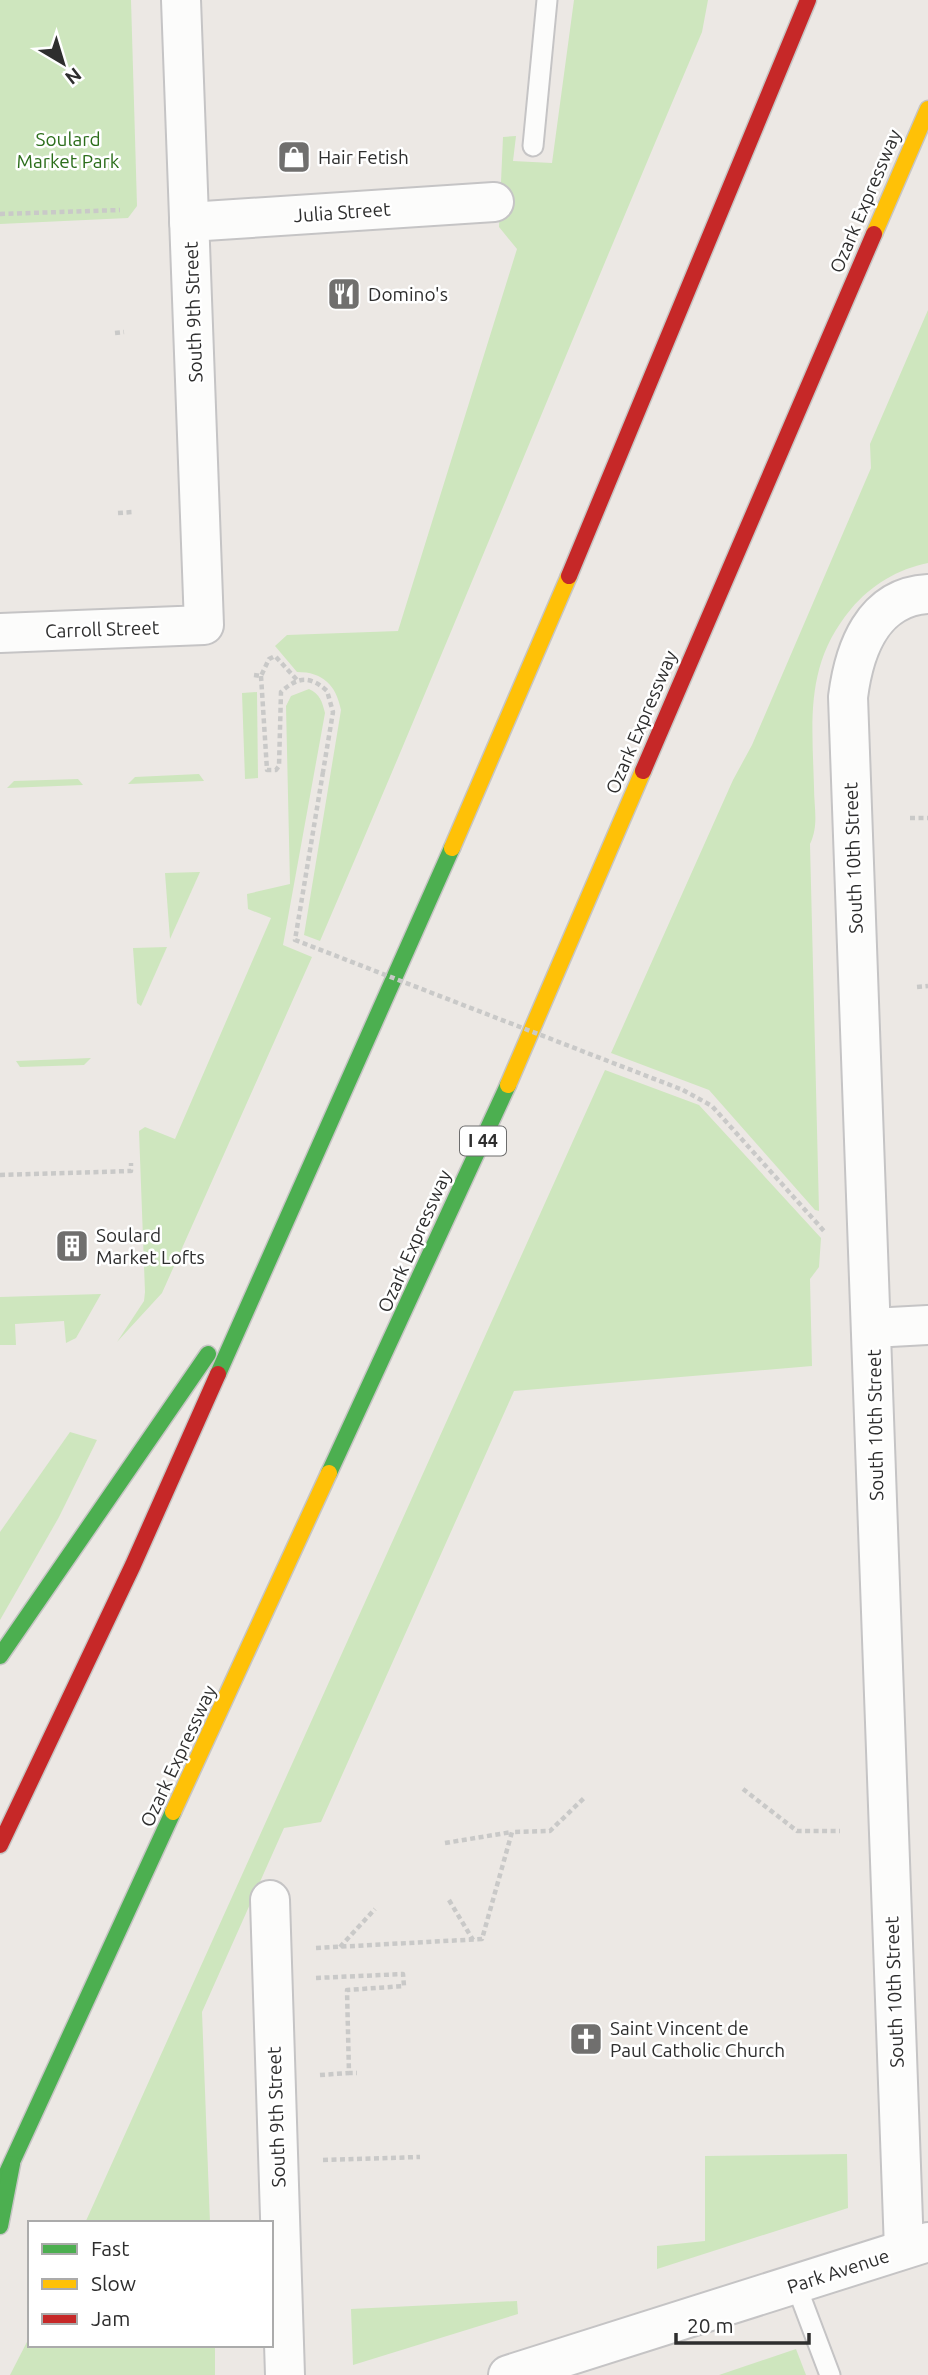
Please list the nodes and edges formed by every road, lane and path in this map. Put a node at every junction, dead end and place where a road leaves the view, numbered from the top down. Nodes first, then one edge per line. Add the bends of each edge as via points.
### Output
1 (181, 0) edge
2 (547, 0) edge
3 (808, 0) edge
4 (928, 109) edge
5 (533, 146) dead end
6 (494, 202) dead end
7 (120, 210) dead end
8 (0, 214) edge
9 (189, 222) junction
10 (124, 332) dead end
11 (115, 333) dead end
12 (118, 513) dead end
13 (133, 513) dead end
14 (928, 594) edge
15 (204, 625) joint
16 (0, 633) edge
17 (297, 680) junction
18 (910, 818) dead end
19 (928, 818) edge
20 (928, 986) edge
21 (917, 987) dead end
22 (131, 1163) dead end
23 (0, 1175) edge
24 (827, 1234) dead end
25 (265, 1271) junction
26 (928, 1325) edge
27 (873, 1328) junction
28 (0, 1656) edge
29 (743, 1789) dead end
30 (584, 1798) dead end
31 (840, 1831) dead end
32 (512, 1832) junction
33 (445, 1843) dead end
34 (0, 1845) edge
35 (270, 1900) dead end
36 (449, 1900) dead end
37 (375, 1909) dead end
38 (474, 1940) junction
39 (340, 1947) junction
40 (316, 1948) dead end
41 (316, 1978) dead end
42 (349, 2073) junction
43 (357, 2073) dead end
44 (320, 2075) dead end
45 (420, 2157) dead end
46 (323, 2160) dead end
47 (13, 2162) junction
48 (0, 2188) edge
49 (0, 2226) edge
50 (916, 2246) edge
51 (796, 2285) junction
52 (285, 2375) edge
53 (508, 2375) edge
54 (831, 2375) edge

1 - 9 street, South 9th Street
2 - 5 lane
3 - 25 highway via 499,743
4 - 47 highway, Ozark Expressway / I 44 via 502,1098
6 - 9 street, Julia Street
7 - 8 path
9 - 15 street, South 9th Street
10 - 11 path
12 - 13 path
14 - 27 street, South 10th Street via 901,599 870,624 851,671 848,697
15 - 16 street, Carroll Street
17 - 17 path via 281,692 279,766 267,770 257,676 275,656
17 - 24 path, bridge via 318,682 333,712 295,940 683,1090 712,1106
18 - 19 path
20 - 21 path
22 - 23 path via 131,1171
25 - 28 highway
25 - 34 highway
26 - 27 street
27 - 50 street, South 10th Street via 880,1643
29 - 31 path via 797,1830
30 - 32 path via 550,1831
32 - 33 path
32 - 38 path via 482,1939
35 - 52 street, South 9th Street
36 - 38 path
37 - 39 path
38 - 39 path
39 - 40 path
41 - 42 path via 403,1974 404,1986 347,1990
42 - 43 path
42 - 44 path
45 - 46 path
47 - 48 highway, Ozark Expressway / I 44
47 - 49 highway
50 - 51 street, Park Avenue
51 - 53 street, Park Avenue
51 - 54 lane

